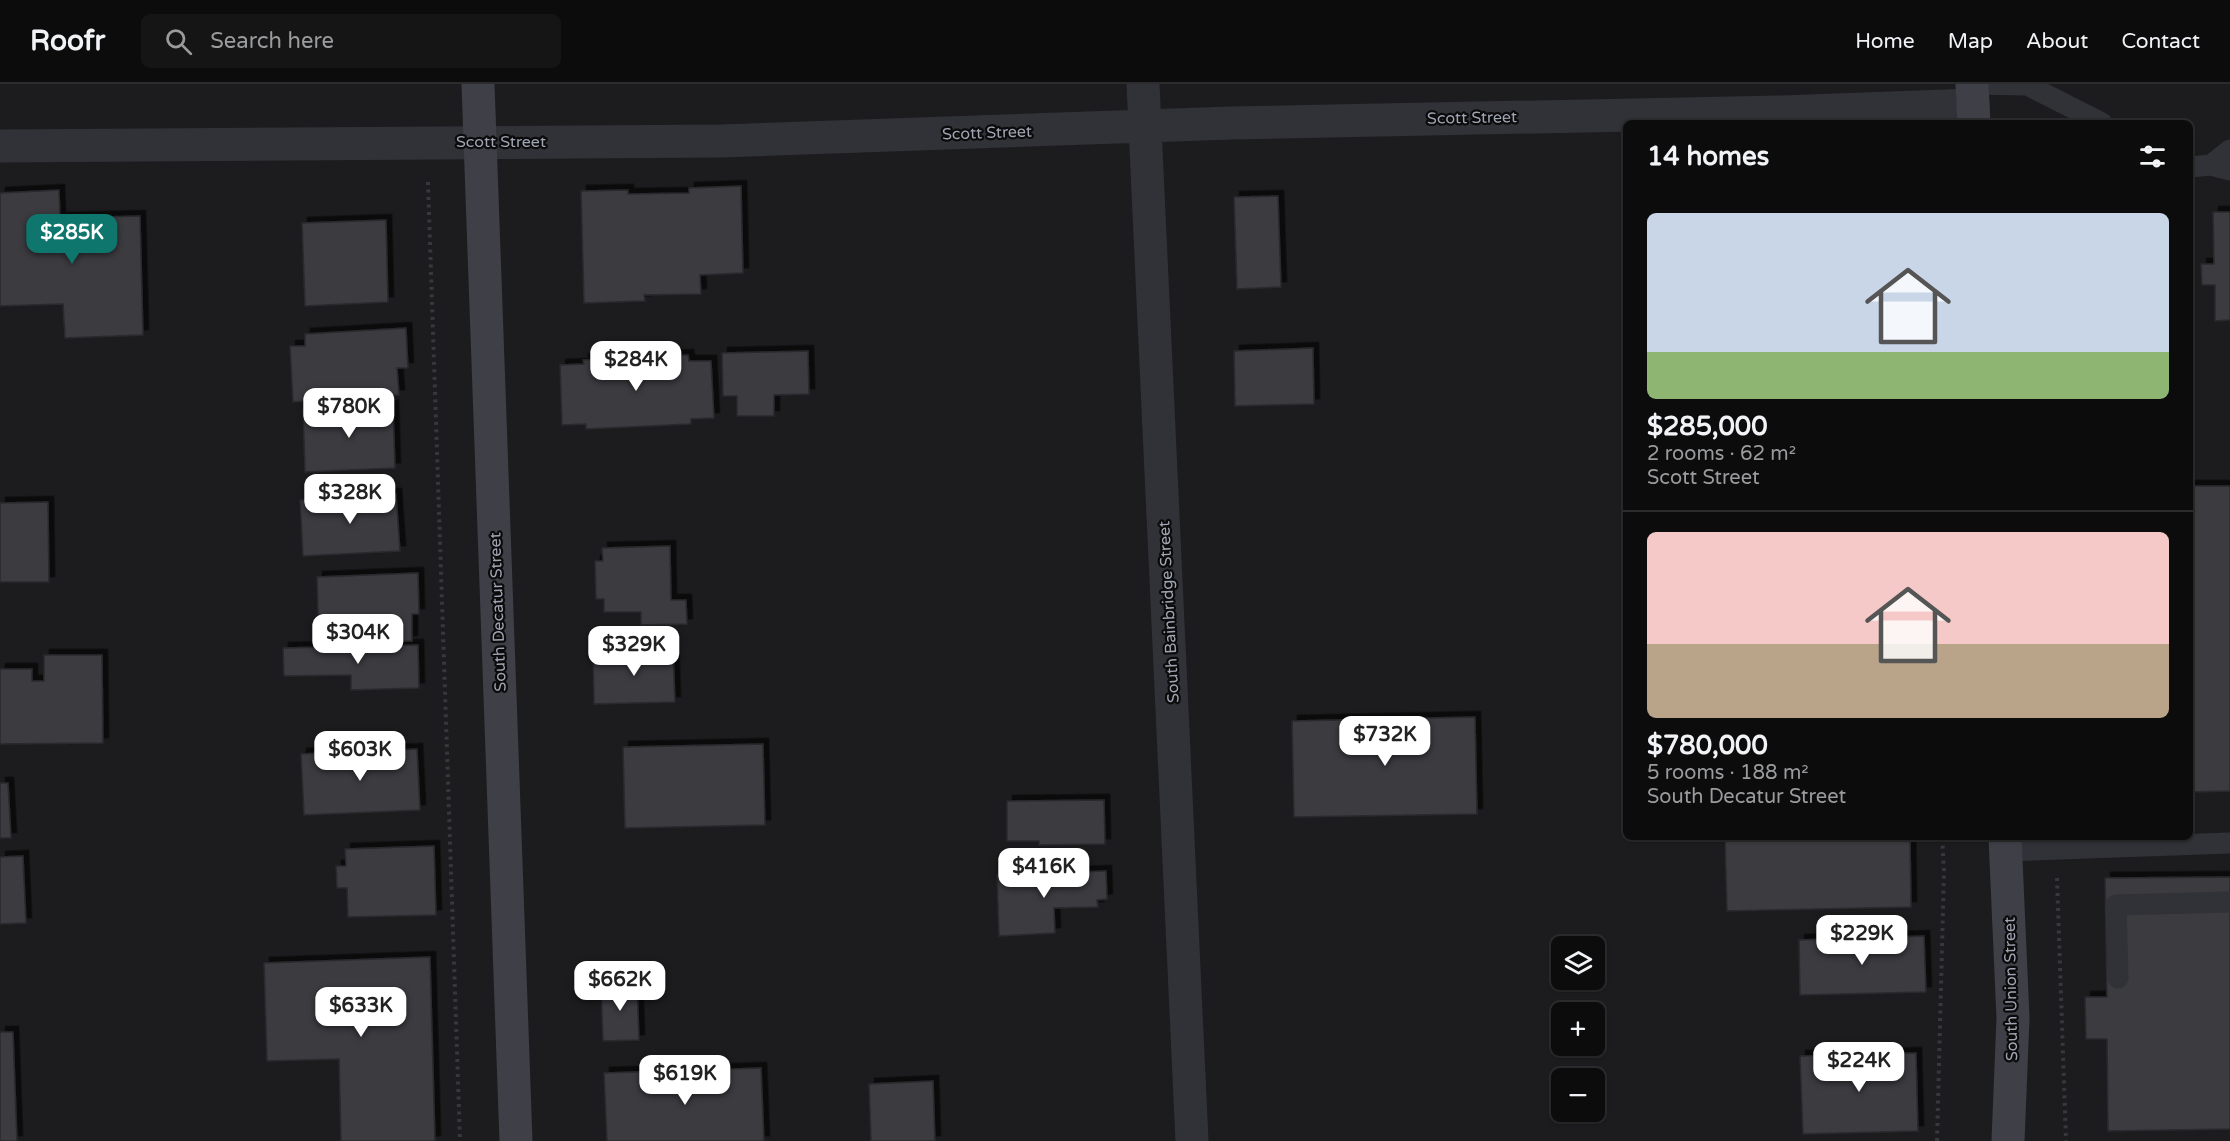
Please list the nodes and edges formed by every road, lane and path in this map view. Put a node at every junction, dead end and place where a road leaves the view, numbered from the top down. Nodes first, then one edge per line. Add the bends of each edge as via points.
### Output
1 (478, 84) edge
2 (1143, 84) edge
3 (1972, 99) edge
4 (2096, 120) edge
5 (1146, 127) junction
6 (481, 141) junction
7 (0, 146) edge
8 (2230, 150) edge
9 (2210, 167) edge
10 (428, 182) dead end
11 (1942, 840) edge
12 (2230, 843) edge
13 (2006, 844) edge
14 (2056, 849) junction
15 (2230, 902) edge
16 (2118, 978) dead end
17 (460, 1141) edge
18 (516, 1141) edge
19 (1192, 1141) edge
20 (1937, 1141) edge
21 (2008, 1141) edge
22 (2066, 1141) edge

1 - 6 main road, South Decatur Street
2 - 5 street, South Bainbridge Street
3 - 4 lane via 2027,86
3 - 5 street, Scott Street via 1781,112
5 - 6 street, Scott Street via 721,141
5 - 19 street, South Bainbridge Street
6 - 7 street, Scott Street
6 - 18 main road, South Decatur Street
8 - 9 lane
10 - 17 path
11 - 20 path
12 - 14 lane
13 - 14 lane
13 - 21 main road, South Union Street via 2013,1018
14 - 22 path
15 - 16 lane via 2116,905

